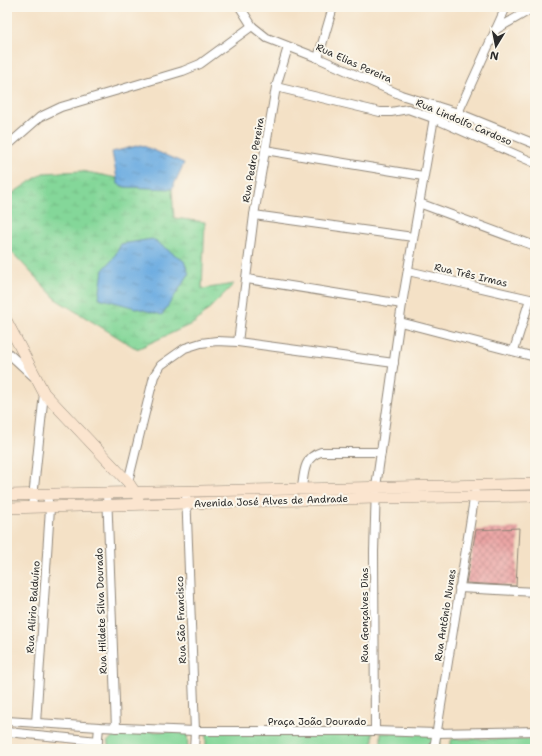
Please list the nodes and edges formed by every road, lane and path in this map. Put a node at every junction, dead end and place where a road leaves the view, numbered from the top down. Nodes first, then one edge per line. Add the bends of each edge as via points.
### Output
1 (240, 7) edge
2 (333, 7) edge
3 (506, 7) edge
4 (535, 7) edge
5 (252, 26) junction
6 (495, 30) junction
7 (288, 47) junction
8 (318, 58) junction
9 (276, 87) junction
10 (411, 98) junction
11 (436, 106) junction
12 (408, 109) junction
13 (458, 113) junction
14 (433, 118) junction
15 (452, 126) junction
16 (535, 144) edge
17 (7, 146) edge
18 (265, 150) junction
19 (535, 163) edge
20 (423, 176) junction
21 (419, 203) junction
22 (254, 215) junction
23 (414, 237) junction
24 (535, 246) edge
25 (408, 271) junction
26 (247, 279) junction
27 (533, 300) edge
28 (402, 304) junction
29 (400, 322) junction
30 (8, 325) edge
31 (238, 342) junction
32 (514, 350) junction
33 (7, 352) edge
34 (535, 357) edge
35 (394, 364) junction
36 (37, 379) junction
37 (44, 393) junction
38 (381, 452) junction
39 (128, 482) junction
40 (535, 484) edge
41 (476, 485) junction
42 (302, 488) junction
43 (186, 491) junction
44 (135, 492) junction
45 (375, 492) junction
46 (107, 493) junction
47 (34, 494) junction
48 (46, 494) junction
49 (7, 495) edge
50 (535, 496) edge
51 (474, 497) junction
52 (186, 504) junction
53 (142, 505) junction
54 (107, 506) junction
55 (32, 507) junction
56 (7, 508) edge
57 (50, 508) junction
58 (459, 588) junction
59 (535, 592) edge
60 (7, 721) edge
61 (36, 723) junction
62 (100, 728) junction
63 (116, 728) junction
64 (195, 731) junction
65 (375, 731) junction
66 (535, 731) edge
67 (7, 732) edge
68 (436, 733) junction
69 (97, 745) edge
70 (194, 749) edge
71 (434, 749) edge

1 - 5 street, Rua Elias Pereira
2 - 8 street
3 - 6 street
4 - 6 street
5 - 7 street, Rua Elias Pereira via 267,38
5 - 17 street via 200,64 61,107 40,117
6 - 13 street
7 - 8 street, Rua Elias Pereira
7 - 9 street, Rua Pedro Pereira
8 - 10 street, Rua Elias Pereira
9 - 12 street via 380,112
9 - 18 street, Rua Pedro Pereira
10 - 11 street, Rua Lindolfo Cardoso
10 - 12 street
11 - 13 street, Rua Lindolfo Cardoso
11 - 14 street
12 - 14 street, Rua Lindolfo Cardoso
13 - 15 street
13 - 16 street, Rua Lindolfo Cardoso
14 - 15 street, Rua Lindolfo Cardoso
14 - 20 street
15 - 19 street, Rua Lindolfo Cardoso
18 - 20 street
18 - 22 street, Rua Pedro Pereira
20 - 21 street
21 - 23 street
21 - 24 street
22 - 23 street
22 - 26 street, Rua Pedro Pereira
23 - 25 street
25 - 27 street, Rua Três Irmas
25 - 28 street
26 - 28 street
26 - 31 street, Rua Pedro Pereira
27 - 32 street, Rua Três Irmas
28 - 29 street
29 - 32 street
29 - 35 street
30 - 36 main road
31 - 35 street
31 - 39 street via 201,343 185,348 161,365 154,376
32 - 34 street
33 - 36 street
35 - 38 street
36 - 37 main road
37 - 39 main road
37 - 47 street
38 - 42 street via 314,454 306,464
38 - 45 street
39 - 44 main road
40 - 41 main road, Avenida José Alves de Andrade
41 - 45 main road, Avenida José Alves de Andrade
41 - 51 street, Rua Antônio Nunes
42 - 43 main road, Avenida José Alves de Andrade
42 - 45 main road, Avenida José Alves de Andrade
43 - 44 main road, Avenida José Alves de Andrade
43 - 52 street, Rua São Francisco
44 - 46 main road, Avenida José Alves de Andrade
44 - 53 main road
45 - 51 main road, Avenida José Alves de Andrade
45 - 52 main road, Avenida José Alves de Andrade
45 - 65 street, Rua Gonçalves Dias
46 - 48 main road, Avenida José Alves de Andrade
46 - 54 street, Rua Hildete Silva Dourado
47 - 48 main road, Avenida José Alves de Andrade
47 - 49 main road, Avenida José Alves de Andrade
47 - 55 street
48 - 57 street, Rua Alirio Balduíno
50 - 51 main road, Avenida José Alves de Andrade
51 - 58 street, Rua Antônio Nunes
52 - 53 main road, Avenida José Alves de Andrade
52 - 64 street, Rua São Francisco
53 - 54 main road, Avenida José Alves de Andrade
54 - 57 main road, Avenida José Alves de Andrade
54 - 63 street, Rua Hildete Silva Dourado
55 - 56 main road, Avenida José Alves de Andrade
55 - 57 main road, Avenida José Alves de Andrade
57 - 61 street, Rua Alirio Balduíno
58 - 59 street
58 - 68 street, Rua Antônio Nunes
60 - 61 street, Praça João Dourado
61 - 62 street, Praça João Dourado
62 - 63 street, Praça João Dourado
62 - 69 street
63 - 64 street, Praça João Dourado
64 - 65 street, Praça João Dourado
64 - 70 street, Rua São Francisco
65 - 68 street, Praça João Dourado
66 - 68 street, Praça João Dourado
67 - 69 street
68 - 71 street, Rua Antônio Nunes

